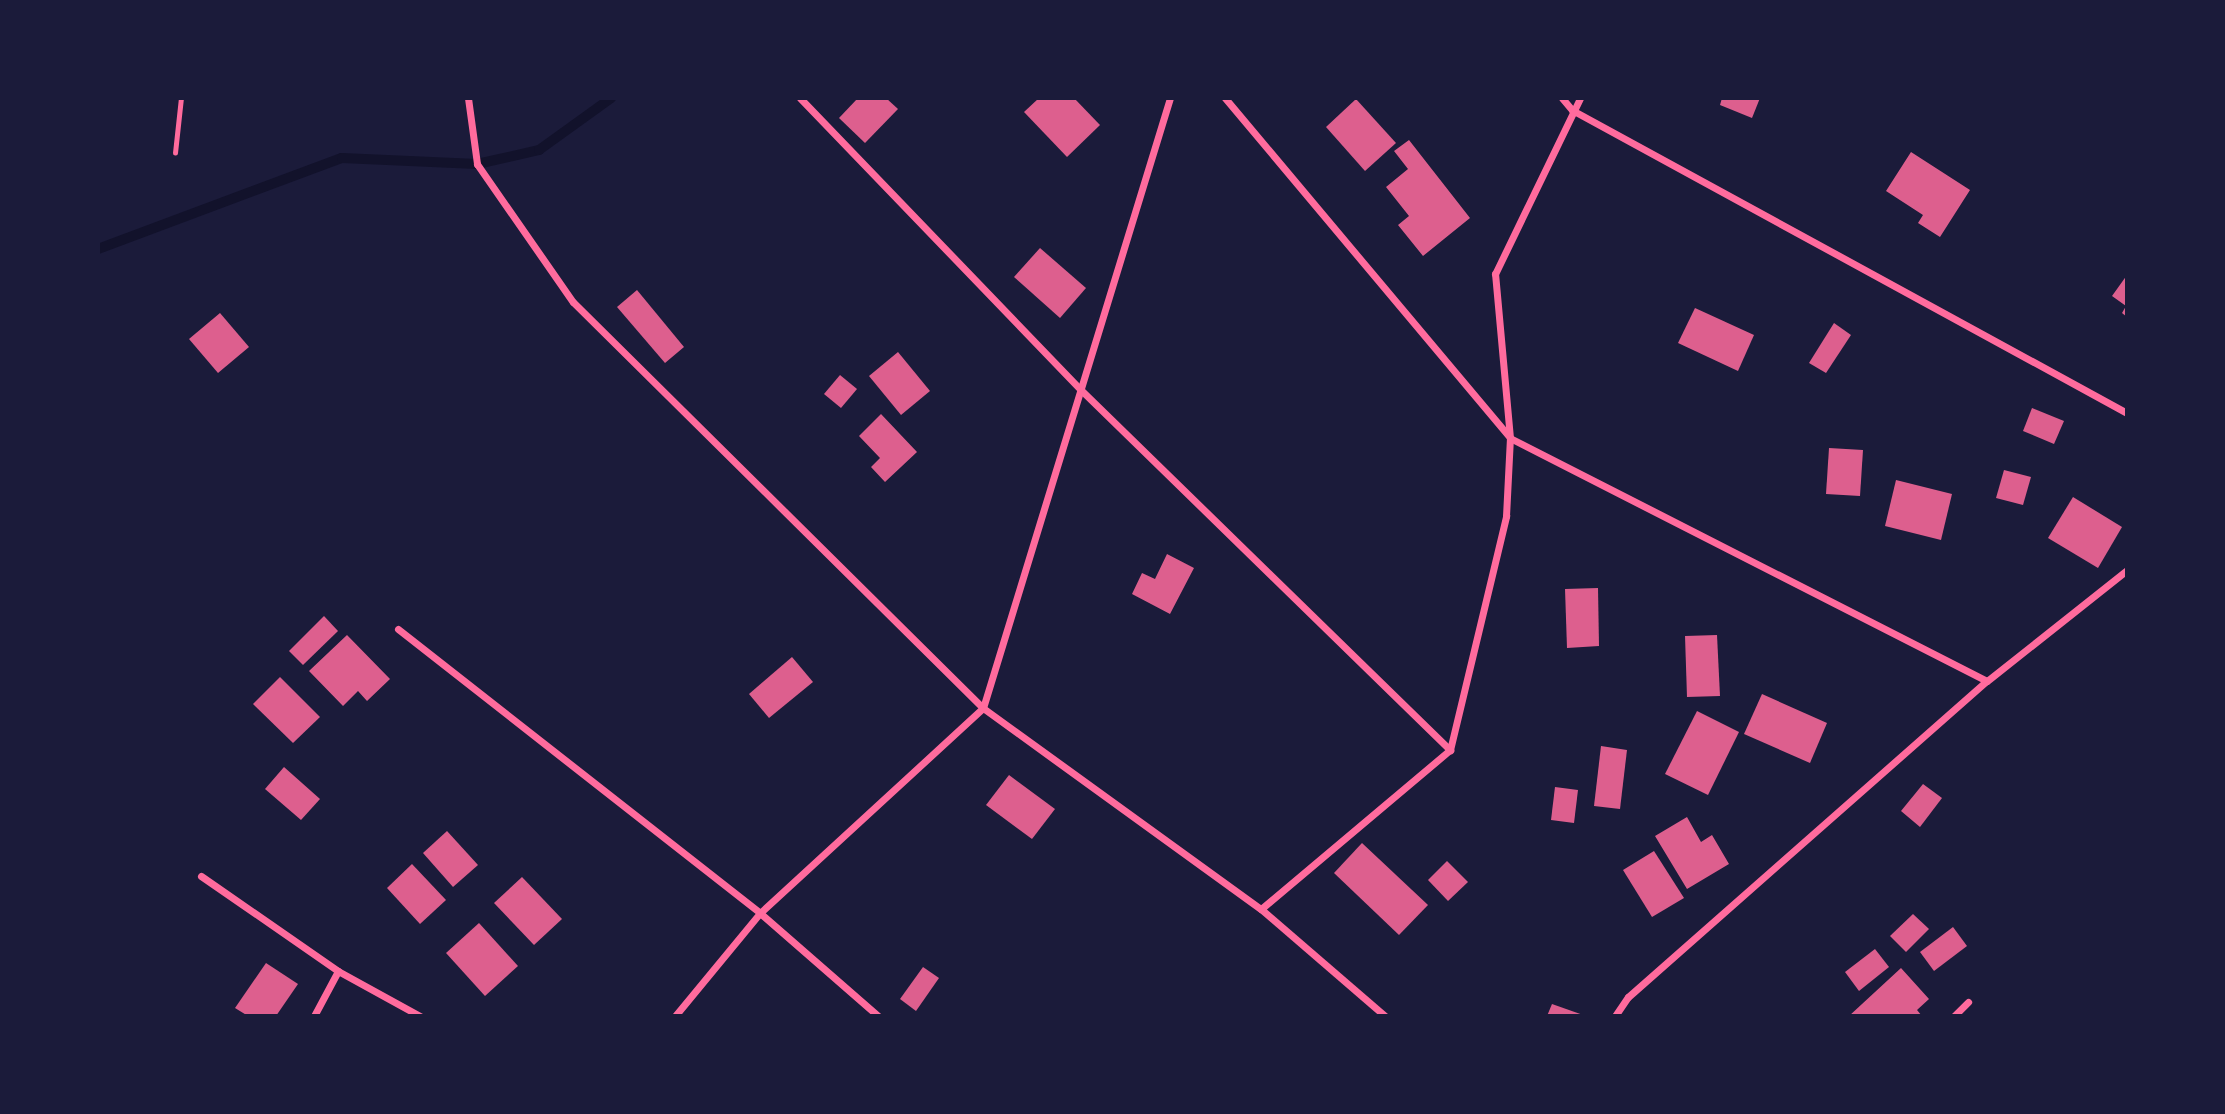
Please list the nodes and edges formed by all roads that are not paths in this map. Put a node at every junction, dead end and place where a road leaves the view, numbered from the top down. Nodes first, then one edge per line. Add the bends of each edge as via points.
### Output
1 (468, 98) edge
2 (800, 98) edge
3 (1170, 98) edge
4 (1225, 98) edge
5 (1562, 98) edge
6 (1580, 98) edge
7 (1572, 110) junction
8 (1081, 390) junction
9 (2127, 413) edge
10 (1510, 438) junction
11 (2127, 570) edge
12 (398, 629) dead end
13 (1987, 681) junction
14 (983, 708) junction
15 (1450, 750) junction
16 (201, 876) dead end
17 (1261, 909) junction
18 (760, 913) junction
19 (338, 971) junction
20 (1968, 1002) dead end
21 (314, 1016) edge
22 (420, 1016) edge
23 (674, 1016) edge
24 (878, 1016) edge
25 (1385, 1016) edge
26 (1615, 1016) edge
27 (1954, 1016) edge

1 - 14 street via 477,164 573,302
2 - 8 street
3 - 8 street
4 - 10 street
5 - 7 street
6 - 7 street
7 - 9 street
7 - 10 street via 1495,274
8 - 14 street
8 - 15 street
10 - 13 street
10 - 15 street via 1506,516
11 - 13 street
12 - 18 street
13 - 26 street via 1628,997
14 - 17 street
14 - 18 street
15 - 17 street
16 - 19 street
17 - 25 street
18 - 23 street
18 - 24 street
19 - 21 street
19 - 22 street
20 - 27 street

